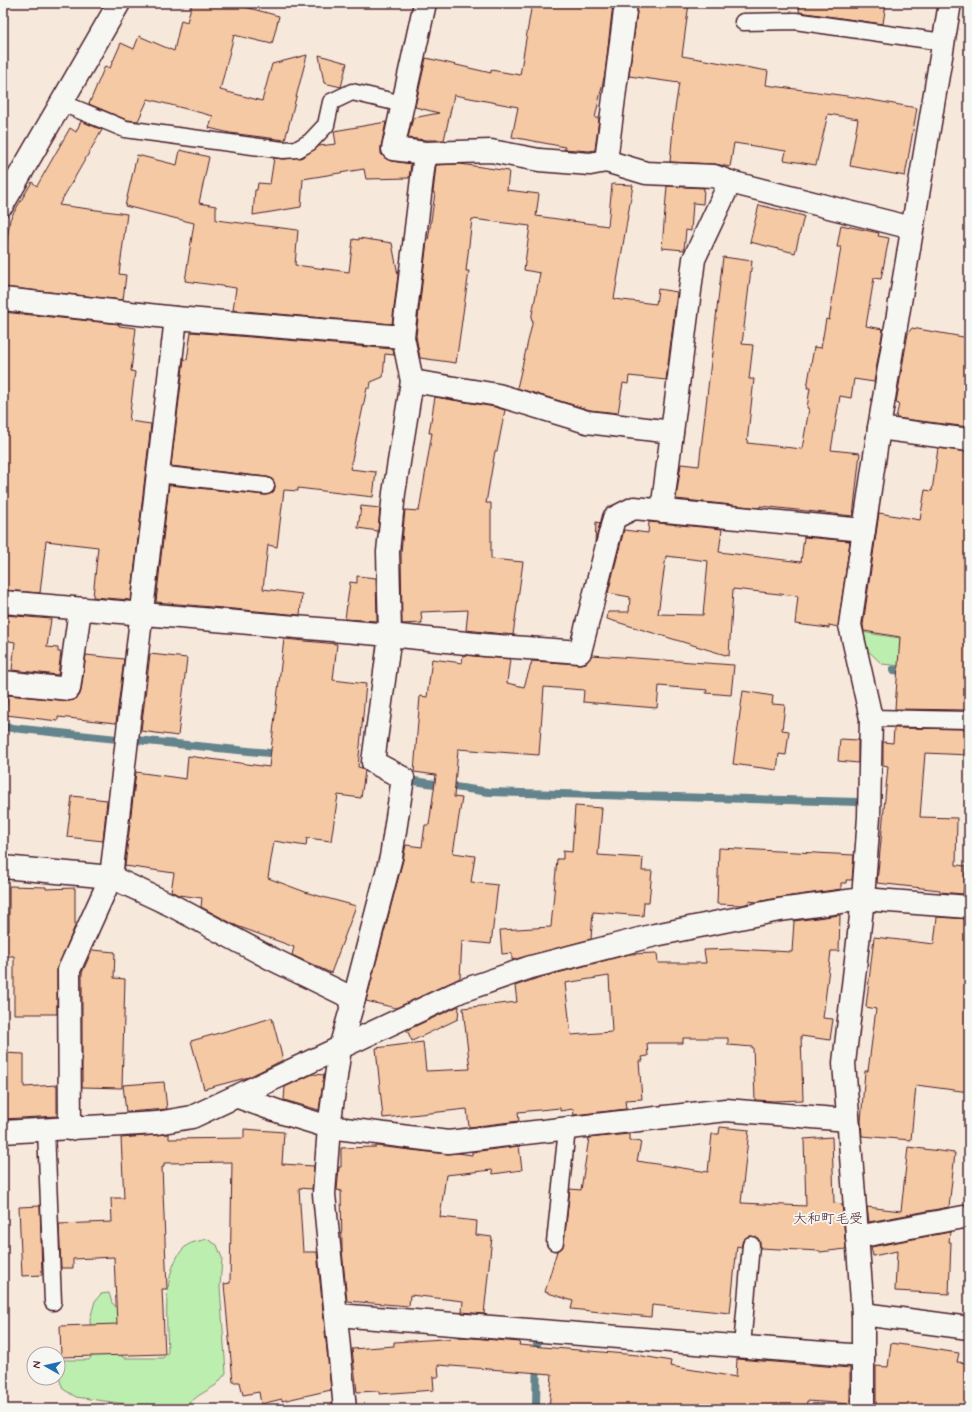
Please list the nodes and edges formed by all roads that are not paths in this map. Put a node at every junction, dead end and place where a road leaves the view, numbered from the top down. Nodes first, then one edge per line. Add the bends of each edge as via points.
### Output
1 (119, 3) edge
2 (425, 3) edge
3 (626, 3) edge
4 (950, 3) edge
5 (743, 22) dead end
6 (943, 42) junction
7 (62, 103) junction
8 (403, 104) junction
9 (425, 153) junction
10 (606, 161) junction
11 (730, 182) junction
12 (3, 204) edge
13 (912, 228) junction
14 (3, 299) edge
15 (176, 318) junction
16 (404, 337) junction
17 (412, 381) junction
18 (879, 428) junction
19 (672, 432) junction
20 (969, 440) edge
21 (157, 474) junction
22 (266, 486) dead end
23 (662, 511) junction
24 (864, 530) junction
25 (3, 602) edge
26 (80, 609) junction
27 (141, 614) junction
28 (390, 635) junction
29 (3, 682) edge
30 (871, 718) junction
31 (969, 720) edge
32 (3, 867) edge
33 (111, 877) junction
34 (863, 899) junction
35 (969, 907) edge
36 (354, 998) junction
37 (340, 1048) junction
38 (238, 1097) junction
39 (848, 1120) junction
40 (329, 1127) junction
41 (567, 1128) junction
42 (70, 1129) junction
43 (46, 1130) junction
44 (3, 1132) edge
45 (969, 1216) edge
46 (857, 1237) junction
47 (555, 1242) dead end
48 (751, 1245) dead end
49 (53, 1302) dead end
50 (863, 1314) junction
51 (337, 1315) junction
52 (969, 1328) edge
53 (742, 1346) junction
54 (863, 1356) junction
55 (345, 1409) edge
56 (863, 1409) edge

1 - 7 street
2 - 8 street
3 - 10 street
4 - 6 street
5 - 6 lane via 795,21
6 - 13 street
7 - 8 lane via 125,129 283,150 298,149 310,142 326,125 331,102 352,92
7 - 12 street
8 - 9 street via 393,149
9 - 10 street via 491,151 539,160 590,164
9 - 16 street
10 - 11 street via 646,173 714,176
11 - 13 street
11 - 19 street via 694,259
13 - 18 street
14 - 15 street
15 - 16 street
15 - 21 street
16 - 17 street
17 - 19 street via 498,395 587,422
17 - 28 street via 394,493 388,552
18 - 20 street
18 - 24 street
19 - 23 street
21 - 22 lane
21 - 27 street
23 - 24 street
23 - 28 street via 634,508 614,518 580,652
24 - 30 street via 850,625
25 - 26 street
26 - 27 street
26 - 29 street via 70,689
27 - 28 street
27 - 33 street
28 - 36 street via 373,762 403,778 391,857
30 - 31 lane
30 - 34 street via 869,817
32 - 33 street
33 - 36 street via 171,904 270,958
33 - 42 street via 69,970
34 - 35 street
34 - 37 street via 771,911 655,935 531,967 461,990
34 - 39 street via 844,1063
36 - 37 street
37 - 38 street
37 - 40 street
38 - 40 street
38 - 42 street via 192,1117 157,1123
39 - 41 street via 726,1110
39 - 46 street
40 - 41 street via 448,1142
40 - 51 street via 324,1194
41 - 47 lane
42 - 43 street
43 - 44 street
43 - 49 lane
45 - 46 street
46 - 50 street
48 - 53 lane
50 - 52 street
50 - 54 street
51 - 53 street
51 - 55 street
53 - 54 street
54 - 56 street

